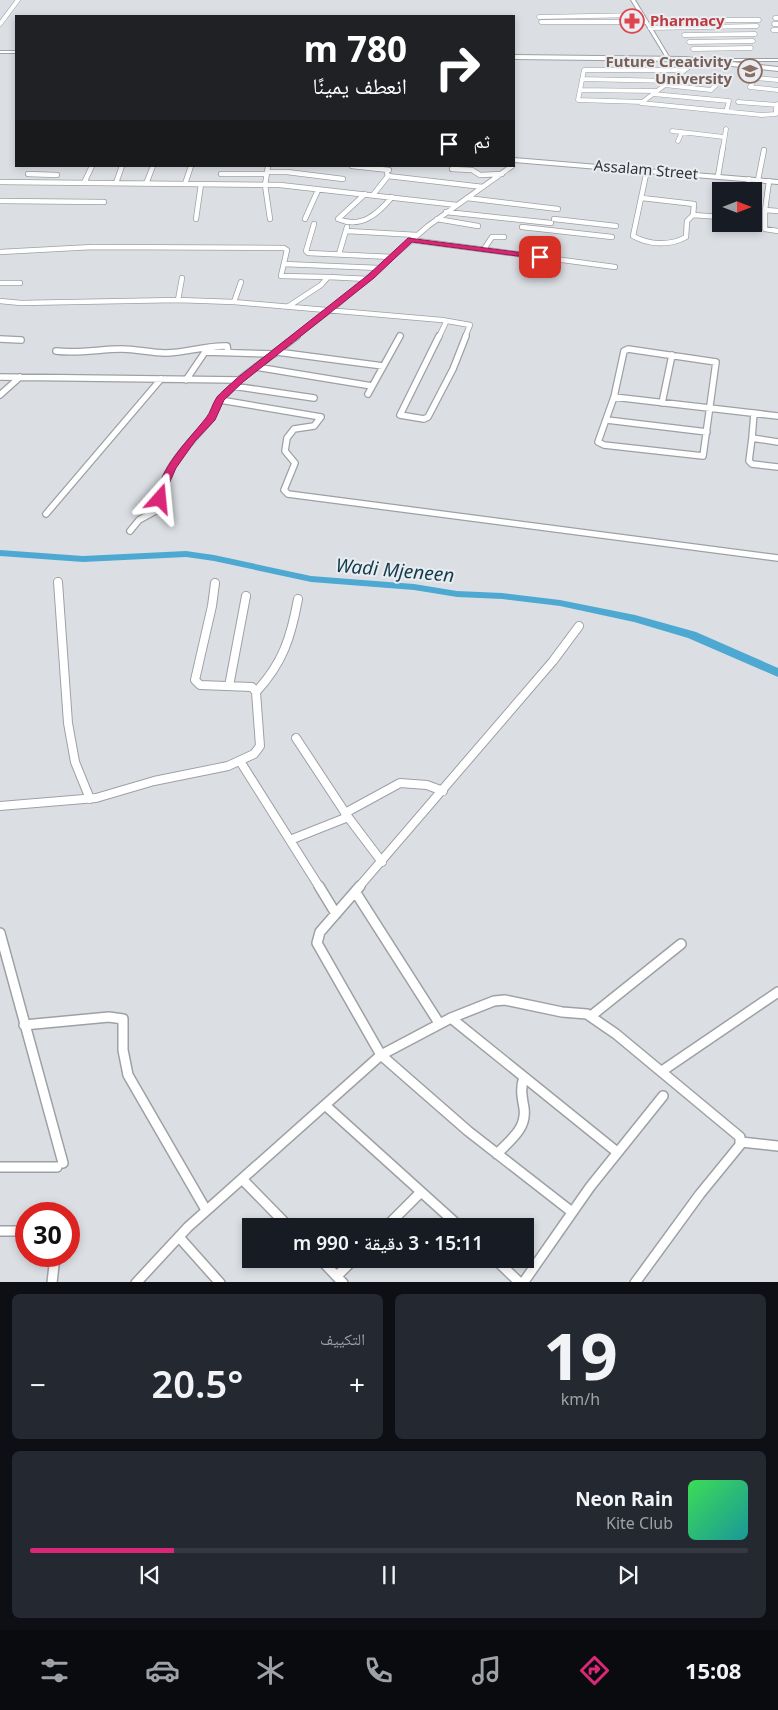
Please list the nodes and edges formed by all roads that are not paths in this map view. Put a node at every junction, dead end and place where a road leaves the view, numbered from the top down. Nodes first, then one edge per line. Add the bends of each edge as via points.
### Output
1 (18, 0) edge
2 (632, 0) edge
3 (642, 15) junction
4 (539, 17) dead end
5 (541, 22) dead end
6 (646, 22) junction
7 (0, 24) edge
8 (757, 26) junction
9 (679, 27) junction
10 (650, 28) junction
11 (773, 30) dead end
12 (778, 30) edge
13 (755, 34) junction
14 (684, 35) junction
15 (753, 41) junction
16 (689, 42) junction
17 (751, 48) junction
18 (693, 49) junction
19 (0, 52) edge
20 (15, 52) edge
21 (697, 54) dead end
22 (515, 57) edge
23 (669, 59) junction
24 (685, 59) junction
25 (748, 60) junction
26 (778, 60) edge
27 (697, 61) junction
28 (761, 68) junction
29 (611, 69) junction
30 (778, 69) edge
31 (685, 70) junction
32 (755, 78) junction
33 (582, 79) junction
34 (613, 79) junction
35 (672, 80) junction
36 (778, 80) edge
37 (665, 85) junction
38 (580, 90) junction
39 (614, 90) junction
40 (778, 90) edge
41 (655, 92) junction
42 (614, 101) junction
43 (643, 102) junction
44 (738, 102) dead end
45 (777, 105) edge
46 (726, 112) junction
47 (726, 129) dead end
48 (672, 131) dead end
49 (682, 132) junction
50 (724, 137) junction
51 (678, 141) dead end
52 (764, 150) dead end
53 (515, 163) edge
54 (32, 167) edge
55 (61, 167) edge
56 (92, 167) edge
57 (122, 167) edge
58 (153, 167) edge
59 (191, 167) edge
60 (223, 167) edge
61 (268, 167) edge
62 (371, 167) edge
63 (510, 167) edge
64 (390, 168) edge
65 (452, 169) dead end
66 (647, 170) junction
67 (266, 173) junction
68 (28, 174) junction
69 (221, 174) junction
70 (503, 174) junction
71 (57, 175) junction
72 (321, 176) junction
73 (388, 176) junction
74 (718, 176) junction
75 (343, 179) dead end
76 (748, 179) junction
77 (758, 180) junction
78 (769, 181) junction
79 (0, 182) edge
80 (24, 182) junction
81 (53, 182) junction
82 (748, 182) edge
83 (778, 182) edge
84 (84, 183) junction
85 (116, 183) junction
86 (146, 184) junction
87 (185, 184) junction
88 (202, 184) junction
89 (217, 184) junction
90 (265, 185) junction
91 (484, 187) junction
92 (311, 189) junction
93 (318, 190) junction
94 (366, 194) junction
95 (373, 196) junction
96 (392, 197) junction
97 (467, 198) junction
98 (642, 198) junction
99 (0, 201) edge
100 (104, 202) dead end
101 (457, 204) junction
102 (558, 209) dead end
103 (504, 210) dead end
104 (765, 210) junction
105 (778, 211) edge
106 (446, 212) junction
107 (693, 214) junction
108 (468, 215) junction
109 (712, 216) edge
110 (500, 218) junction
111 (196, 219) dead end
112 (270, 219) dead end
113 (305, 219) dead end
114 (437, 219) junction
115 (554, 219) junction
116 (348, 222) junction
117 (460, 223) junction
118 (314, 224) dead end
119 (478, 226) dead end
120 (522, 227) dead end
121 (546, 230) junction
122 (347, 231) junction
123 (778, 231) edge
124 (417, 235) junction
125 (504, 237) dead end
126 (411, 240) junction
127 (484, 250) junction
128 (0, 252) edge
129 (339, 254) junction
130 (392, 257) junction
131 (284, 264) junction
132 (614, 267) dead end
133 (380, 268) junction
134 (328, 277) junction
135 (182, 278) dead end
136 (368, 279) junction
137 (241, 282) dead end
138 (0, 283) edge
139 (20, 283) dead end
140 (178, 300) junction
141 (0, 301) edge
142 (234, 302) junction
143 (289, 306) junction
144 (330, 310) junction
145 (446, 322) junction
146 (400, 336) dead end
147 (0, 339) edge
148 (20, 340) dead end
149 (56, 351) dead end
150 (228, 352) junction
151 (276, 353) junction
152 (672, 355) junction
153 (383, 366) junction
154 (256, 368) junction
155 (0, 377) edge
156 (20, 377) junction
157 (161, 379) junction
158 (186, 380) junction
159 (240, 380) junction
160 (234, 386) junction
161 (372, 386) junction
162 (368, 394) dead end
163 (0, 395) edge
164 (614, 397) junction
165 (314, 398) dead end
166 (220, 399) junction
167 (662, 403) junction
168 (711, 408) junction
169 (754, 413) junction
170 (778, 416) edge
171 (606, 420) junction
172 (707, 432) junction
173 (752, 438) junction
174 (778, 442) edge
175 (778, 467) edge
176 (46, 514) dead end
177 (130, 531) dead end
178 (778, 558) edge
179 (58, 582) dead end
180 (215, 583) dead end
181 (246, 596) dead end
182 (298, 599) dead end
183 (579, 626) dead end
184 (229, 686) junction
185 (256, 692) junction
186 (296, 738) dead end
187 (240, 760) junction
188 (443, 792) junction
189 (90, 799) junction
190 (0, 806) edge
191 (347, 815) junction
192 (290, 840) junction
193 (382, 862) junction
194 (356, 893) junction
195 (336, 914) junction
196 (0, 933) edge
197 (681, 944) dead end
198 (778, 992) edge
199 (591, 1016) junction
200 (451, 1018) junction
201 (439, 1023) junction
202 (24, 1025) junction
203 (381, 1055) junction
204 (662, 1071) junction
205 (524, 1077) junction
206 (663, 1096) dead end
207 (325, 1105) junction
208 (741, 1142) junction
209 (778, 1146) edge
210 (617, 1152) junction
211 (497, 1154) junction
212 (0, 1167) edge
213 (242, 1178) junction
214 (421, 1192) junction
215 (206, 1210) junction
216 (572, 1212) junction
217 (280, 1218) edge
218 (395, 1218) edge
219 (450, 1218) edge
220 (0, 1231) edge
221 (15, 1231) edge
222 (178, 1237) junction
223 (54, 1267) edge
224 (329, 1268) edge
225 (348, 1268) edge
226 (505, 1268) edge
227 (340, 1279) edge
228 (52, 1282) edge
229 (136, 1282) edge
230 (220, 1282) edge
231 (521, 1282) edge
232 (635, 1282) edge

1 - 7 street
2 - 3 street
3 - 4 street
3 - 6 street
5 - 6 street
6 - 10 street
8 - 9 street
8 - 9 street via 759,19 673,19
8 - 13 street
9 - 10 street
9 - 14 street
10 - 23 street
11 - 12 street
13 - 14 street
13 - 15 street
14 - 16 street
15 - 16 street
15 - 17 street
16 - 18 street
17 - 18 street
17 - 25 street
18 - 21 street
19 - 20 main road
22 - 23 main road
23 - 24 main road
24 - 25 street
24 - 27 main road
25 - 26 street
27 - 28 main road
27 - 31 street
28 - 30 main road
28 - 32 street
29 - 31 street
29 - 33 street via 586,69
29 - 34 street
31 - 35 street
32 - 36 street
32 - 40 street via 751,88
33 - 34 street
33 - 38 street
34 - 35 street
34 - 39 street
35 - 37 street
35 - 37 street via 718,83 708,90
37 - 41 street
38 - 39 street
38 - 42 street via 578,101
39 - 41 street
39 - 42 street
41 - 43 street
41 - 46 street via 729,101
42 - 43 street
43 - 46 street
44 - 45 street
45 - 46 street via 774,114
47 - 50 street
48 - 49 street
49 - 50 street
49 - 51 street
50 - 74 street
52 - 77 street
53 - 66 main road, Assalam Street
54 - 68 street
55 - 71 street
56 - 84 street
57 - 85 street
58 - 86 street
59 - 87 street
60 - 69 street
61 - 67 street
62 - 64 street
63 - 70 street
64 - 73 street
65 - 70 street via 472,170 480,175
66 - 74 main road, Assalam Street
66 - 98 street
67 - 69 street
67 - 72 street
67 - 90 street
68 - 71 street
68 - 80 street
69 - 89 street
70 - 91 street
71 - 81 street
72 - 75 street
72 - 92 street
73 - 91 street
73 - 95 street
74 - 76 main road, Assalam Street
76 - 77 main road, Assalam Street
76 - 82 street
77 - 78 main road, Assalam Street
78 - 83 main road, Assalam Street
78 - 104 street
79 - 80 street
80 - 81 street
81 - 84 street
84 - 85 street
85 - 86 street
86 - 87 street
87 - 88 street
88 - 89 street
88 - 111 street
89 - 90 street
90 - 92 street
90 - 112 street
91 - 97 street
92 - 93 street
93 - 94 street
93 - 113 street
94 - 95 street
94 - 116 street via 338,218
95 - 96 street
96 - 101 street
96 - 116 street via 370,219
97 - 101 street
97 - 102 street
98 - 107 street via 692,203
98 - 107 street via 632,234 638,239 667,243 679,241 686,237 687,220
99 - 100 street
101 - 106 street
103 - 110 street
104 - 105 street
104 - 123 street via 765,229
106 - 108 street
106 - 114 street
107 - 109 street
108 - 110 street
108 - 117 street
110 - 115 street
114 - 117 street
114 - 124 street
115 - 121 street
115 - 121 street via 617,224 612,239
116 - 122 street
117 - 119 street
118 - 129 street via 306,252
120 - 121 street
122 - 124 street
122 - 129 street
124 - 126 street
125 - 127 street via 492,237
126 - 127 street
126 - 130 street
127 - 132 street
128 - 131 street via 83,247 284,248 287,250
129 - 130 street
130 - 133 street
131 - 133 street
131 - 134 street via 281,276
133 - 136 street
134 - 136 street
134 - 143 street
135 - 140 street
136 - 144 street
137 - 142 street
138 - 139 street
140 - 141 street
140 - 142 street
142 - 143 street
143 - 144 street
144 - 145 street
144 - 151 street
145 - 145 street via 404,406 401,415 428,417 453,369 470,325
146 - 153 street
147 - 148 street
149 - 150 street via 130,349 164,353 218,344 227,346
150 - 151 street
150 - 158 street via 205,352
151 - 153 street
151 - 154 street
152 - 164 street via 625,350
152 - 167 street
152 - 168 street via 716,362
153 - 161 street
154 - 159 street
154 - 161 street
155 - 156 street
156 - 157 street
156 - 163 street
157 - 158 street
157 - 176 street
158 - 159 street
159 - 160 street
160 - 165 street
160 - 166 street
161 - 162 street
164 - 167 street
164 - 171 street
166 - 177 street via 211,418 171,468 159,496 161,508 139,520
166 - 178 street via 321,416 315,427 294,429 287,438 285,451 295,463 284,490 288,494
167 - 168 street
168 - 169 street
168 - 172 street
169 - 170 street
169 - 173 street
171 - 172 street
171 - 172 street via 598,440 601,444 701,456
173 - 174 street
173 - 175 street via 749,462
179 - 189 street via 69,732 79,776
180 - 184 street via 195,680 200,685
181 - 184 street
182 - 185 street via 285,651 273,674
183 - 188 street
184 - 185 street via 253,687
185 - 187 street via 260,746 255,753
186 - 191 street
187 - 189 street via 204,774 156,780
187 - 192 street
188 - 191 street via 427,785 400,783
188 - 193 street
189 - 190 street
191 - 192 street
191 - 193 street
192 - 195 street
193 - 194 street
194 - 195 street
194 - 201 street
195 - 203 street via 320,932 317,943
196 - 202 street
197 - 199 street
198 - 204 street
199 - 200 street via 504,1000
199 - 204 street
200 - 201 street
200 - 205 street
201 - 203 street
202 - 212 street via 60,1165
202 - 215 street via 109,1017 123,1019 123,1050 128,1075
203 - 207 street
203 - 211 street
204 - 208 street via 740,1137
205 - 210 street
205 - 211 street via 520,1086 525,1112 522,1126
206 - 210 street
207 - 213 street
207 - 214 street
208 - 209 street
208 - 232 street
210 - 216 street
211 - 216 street
213 - 215 street
213 - 217 street
214 - 218 street
214 - 219 street
215 - 222 street
216 - 231 street
220 - 221 street
222 - 229 street
222 - 230 street
223 - 228 street
224 - 227 street
225 - 227 street
226 - 231 street

